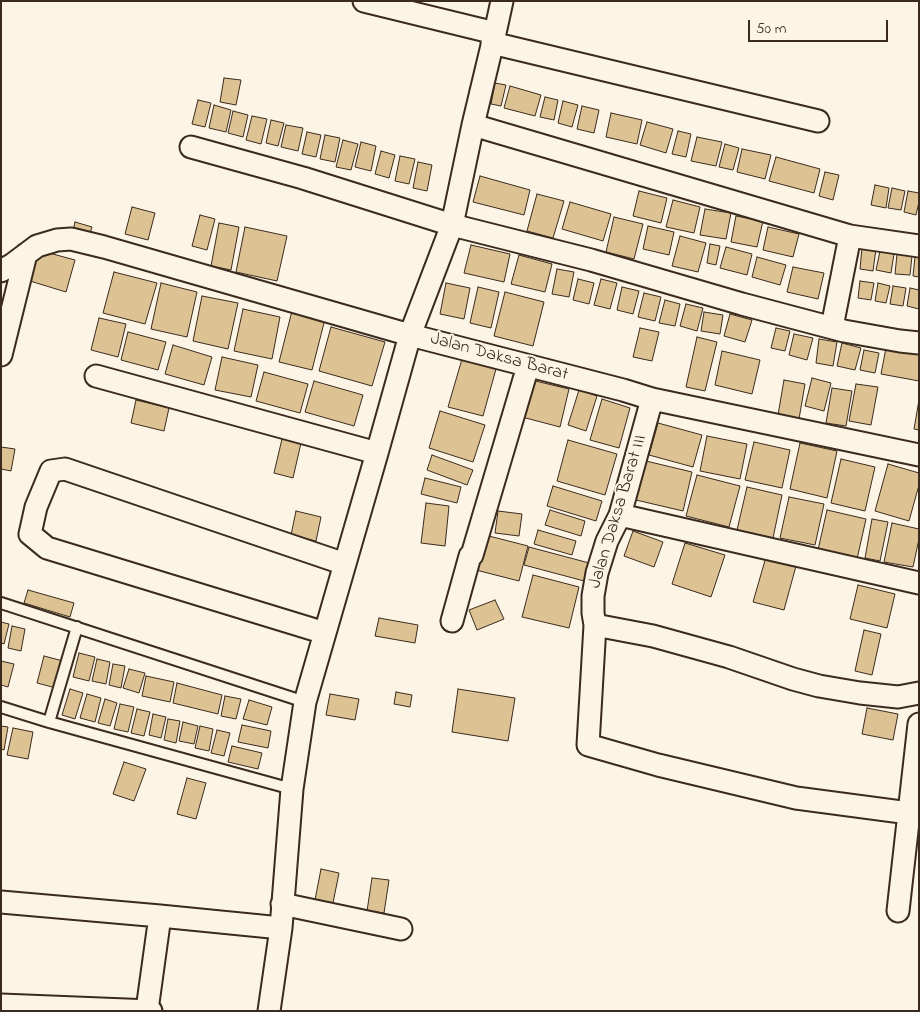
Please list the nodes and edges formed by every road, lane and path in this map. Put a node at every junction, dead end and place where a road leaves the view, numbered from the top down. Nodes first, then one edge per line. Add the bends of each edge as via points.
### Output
1 (364, 1) edge
2 (502, 1) edge
3 (493, 38) junction
4 (818, 121) dead end
5 (473, 125) junction
6 (192, 147) dead end
7 (452, 225) junction
8 (850, 236) junction
9 (919, 246) edge
10 (26, 254) junction
11 (1, 271) edge
12 (832, 328) junction
13 (410, 335) junction
14 (919, 343) edge
15 (1, 355) edge
16 (528, 366) junction
17 (96, 376) dead end
18 (652, 399) junction
19 (377, 454) junction
20 (919, 456) edge
21 (620, 515) junction
22 (345, 564) junction
23 (919, 583) edge
24 (1, 603) edge
25 (452, 622) dead end
26 (595, 625) junction
27 (77, 627) junction
28 (325, 633) junction
29 (919, 693) edge
30 (305, 702) junction
31 (1, 707) edge
32 (48, 722) junction
33 (919, 724) edge
34 (292, 789) junction
35 (909, 812) junction
36 (1, 902) edge
37 (282, 904) junction
38 (898, 911) dead end
39 (160, 916) junction
40 (281, 928) junction
41 (401, 929) dead end
42 (1, 1005) edge
43 (147, 1010) edge
44 (151, 1011) edge
45 (269, 1011) edge

1 - 3 street
2 - 3 street
3 - 4 street
3 - 5 street
5 - 7 street
5 - 8 street
6 - 7 street
7 - 12 street via 591,260
7 - 13 street
8 - 9 street
8 - 12 street
10 - 11 street, Jalan Daksa Barat
10 - 13 street, Jalan Daksa Barat via 37,246 70,238
10 - 15 street
12 - 14 street
13 - 16 street, Jalan Daksa Barat
13 - 19 street
16 - 18 street, Jalan Daksa Barat
16 - 25 street
17 - 19 street
18 - 20 street, Jalan Daksa Barat
18 - 21 street, Jalan Daksa Barat III
19 - 22 street
21 - 23 street
21 - 26 street, Jalan Daksa Barat III via 607,541 597,573 593,596
22 - 28 street
22 - 28 street via 65,469 51,471 36,507 30,534 48,548
24 - 27 lane
26 - 29 street via 653,636 819,686 898,698
26 - 35 street, Jalan Daksa Barat III via 588,745 796,798
27 - 30 lane
27 - 32 lane
28 - 30 street
30 - 34 street
31 - 32 lane
32 - 34 lane
33 - 35 street
34 - 37 street
35 - 38 street
36 - 39 street
37 - 40 street
37 - 41 street
39 - 40 street
39 - 43 street
40 - 45 street
42 - 43 street
43 - 44 street

